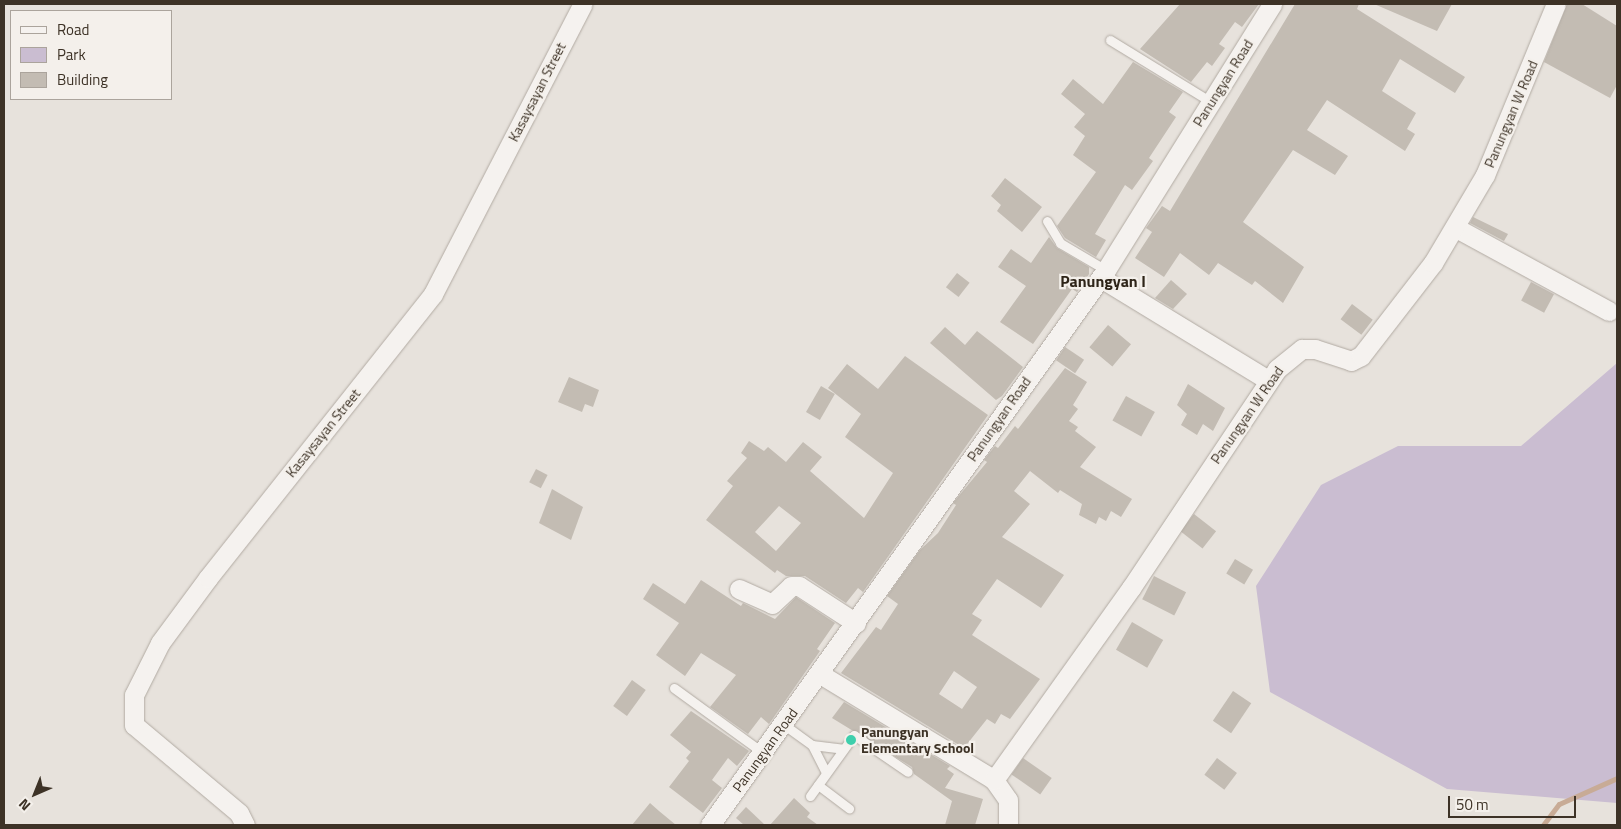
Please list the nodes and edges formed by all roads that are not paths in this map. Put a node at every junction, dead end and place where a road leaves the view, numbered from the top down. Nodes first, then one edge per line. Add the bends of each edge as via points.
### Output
1 (583, 4) edge
2 (1272, 4) edge
3 (1556, 4) edge
4 (1110, 40) dead end
5 (1211, 102) junction
6 (1047, 221) dead end
7 (1456, 228) junction
8 (1103, 274) junction
9 (1609, 311) dead end
10 (1268, 380) junction
11 (739, 589) dead end
12 (856, 623) junction
13 (820, 674) junction
14 (674, 688) dead end
15 (783, 724) junction
16 (812, 745) junction
17 (843, 749) junction
18 (762, 752) junction
19 (908, 772) dead end
20 (826, 773) junction
21 (994, 780) junction
22 (818, 785) junction
23 (810, 796) dead end
24 (849, 808) dead end
25 (245, 825) edge
26 (710, 825) edge
27 (1008, 825) edge

1 - 25 street, Kasaysayan Street via 433,294 160,643 134,695 134,725 239,813
2 - 5 street, Panungyan Road
3 - 7 street, Panungyan W Road via 1485,175
4 - 5 lane
5 - 8 street, Panungyan Road
6 - 8 lane via 1060,243
7 - 9 street
7 - 10 street, Panungyan W Road via 1361,356 1351,361 1315,349 1302,349
8 - 10 street
8 - 12 street, Panungyan Road
10 - 21 street, Panungyan W Road via 1131,588
11 - 12 street via 772,604 791,586 799,586
12 - 13 street, Panungyan Road
13 - 15 street, Panungyan Road
13 - 21 street
14 - 18 lane
15 - 16 lane
15 - 18 street, Panungyan Road
16 - 17 lane
16 - 20 lane
17 - 19 lane via 854,735
17 - 20 lane
18 - 26 street, Panungyan Road
20 - 22 lane
21 - 27 street via 1008,800
22 - 23 lane
22 - 24 lane

